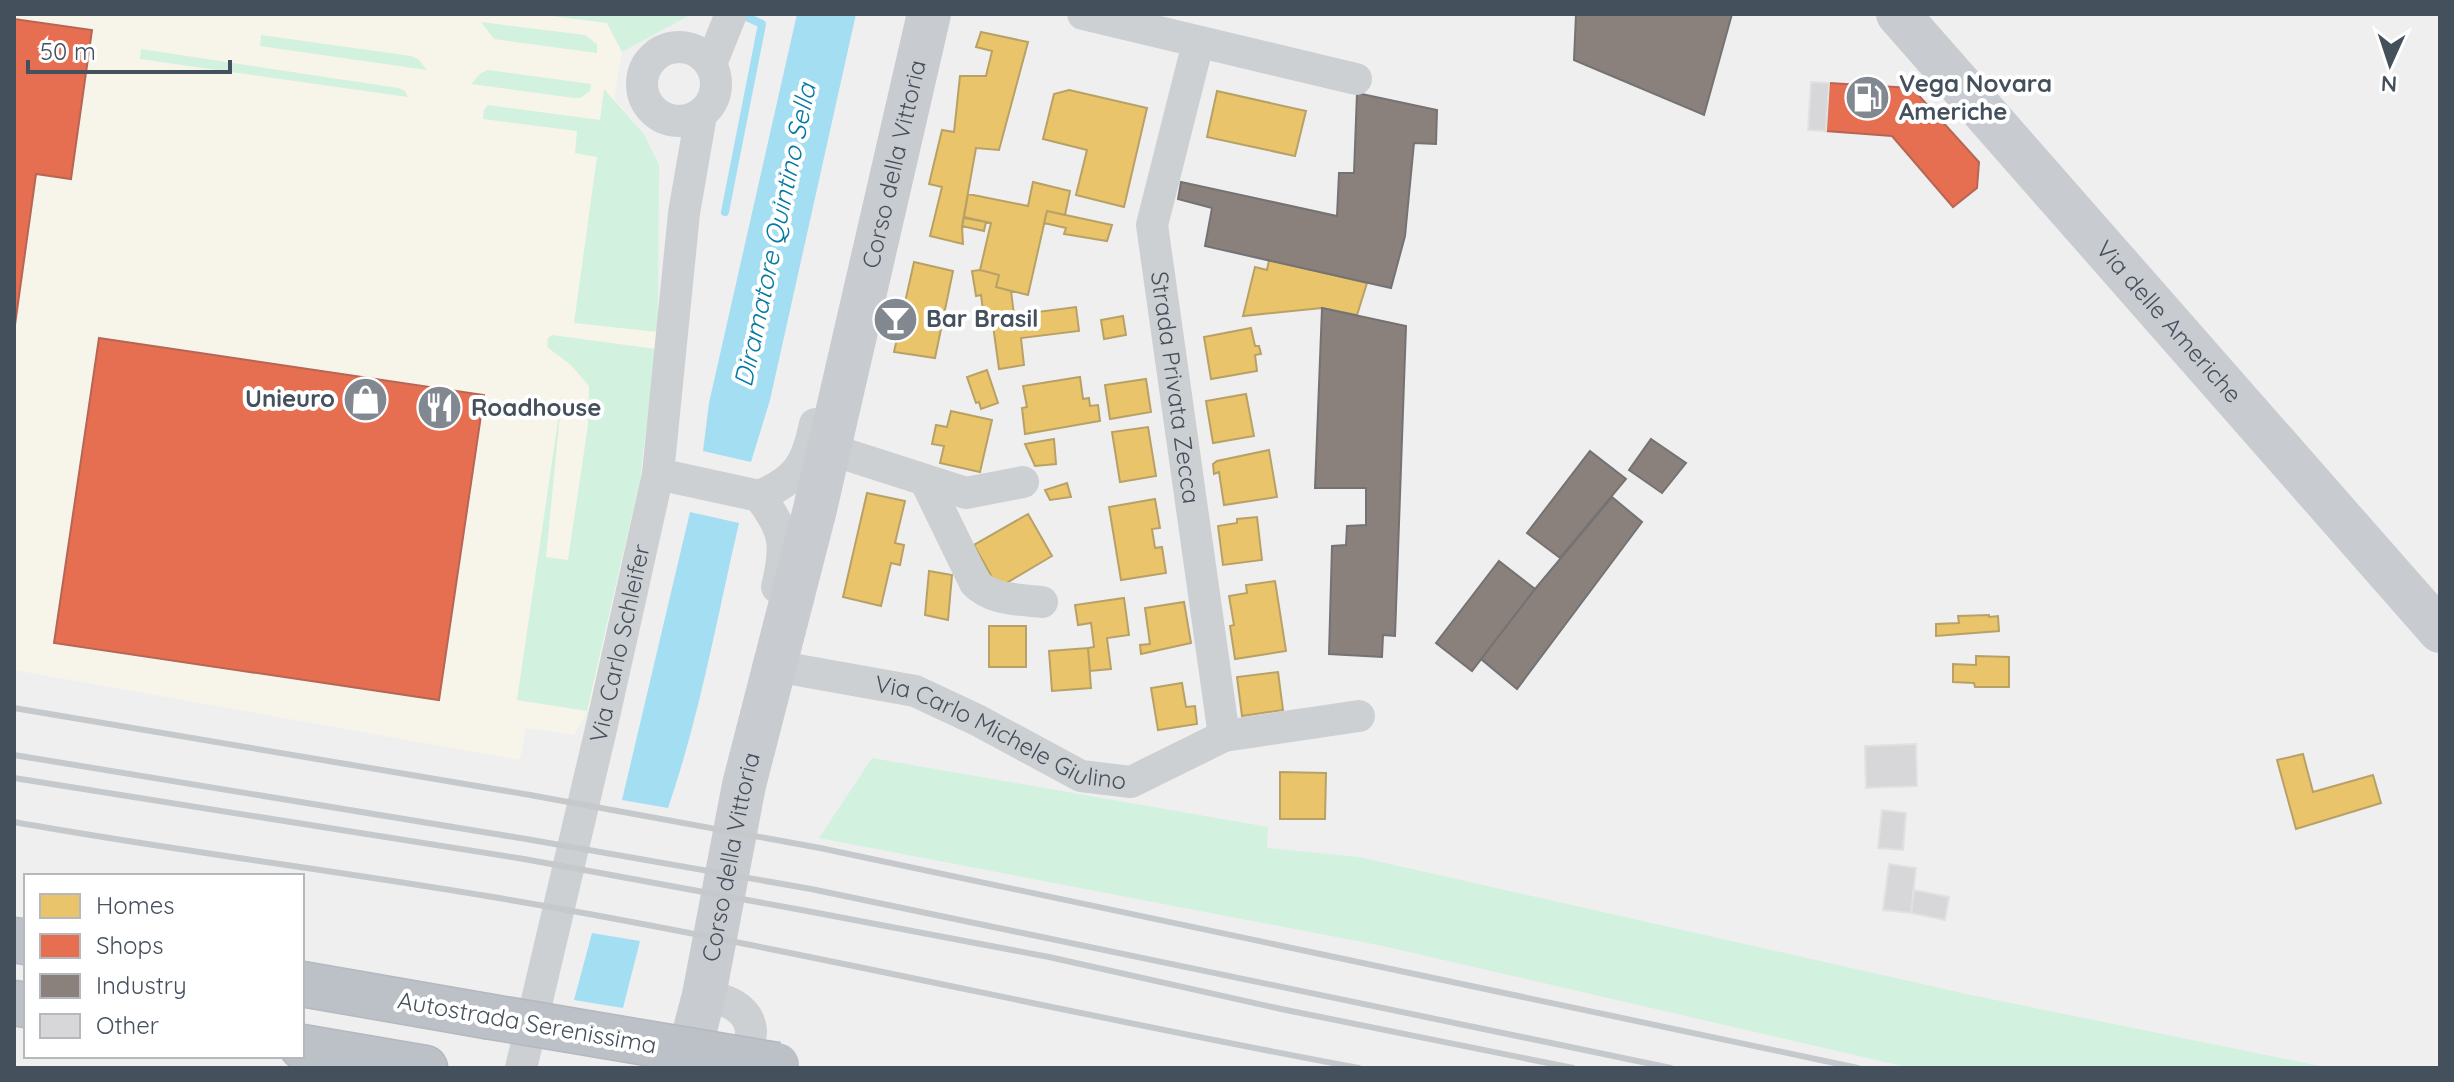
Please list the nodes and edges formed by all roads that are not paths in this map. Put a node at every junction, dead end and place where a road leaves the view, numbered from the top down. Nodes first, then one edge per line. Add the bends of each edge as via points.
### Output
1 (929, 14) edge
2 (1083, 14) edge
3 (1898, 14) edge
4 (723, 16) edge
5 (1198, 43) junction
6 (678, 46) junction
7 (711, 64) junction
8 (1356, 79) dead end
9 (701, 115) junction
10 (665, 119) junction
11 (684, 213) junction
12 (850, 360) junction
13 (829, 449) junction
14 (670, 477) junction
15 (925, 480) junction
16 (1023, 482) dead end
17 (759, 496) junction
18 (1042, 602) dead end
19 (2440, 631) edge
20 (778, 656) junction
21 (1359, 716) dead end
22 (1224, 736) junction
23 (304, 984) edge
24 (704, 995) junction
25 (304, 1047) edge
26 (773, 1067) edge
27 (425, 1068) edge
28 (521, 1068) edge
29 (685, 1068) edge

1 - 12 main road, Corso della Vittoria
2 - 5 street
3 - 19 main road, Via delle Americhe
4 - 6 street
4 - 7 street
5 - 8 street
5 - 22 street, Strada Privata Zecca via 1152,225
6 - 7 street via 696,51
6 - 10 street via 651,59 641,81 647,104
7 - 9 street via 715,97
9 - 10 street
9 - 11 street
10 - 11 street
11 - 14 street, Via Carlo Schleifer
12 - 13 main road, Corso della Vittoria
12 - 17 street, Corso della Vittoria via 832,375 821,395 809,453 795,477
13 - 15 street
13 - 20 main road, Corso della Vittoria
14 - 17 street
14 - 28 street, Via Carlo Schleifer via 602,725
15 - 16 street via 966,493
15 - 18 street via 975,583 996,597
17 - 20 street, Corso della Vittoria via 775,517 783,541 773,604
20 - 22 street, Via Carlo Michele Giulino via 915,691 1081,776 1131,782
20 - 24 main road, Corso della Vittoria via 744,785
21 - 22 street, Via Carlo Michele Giulino
23 - 26 highway, Autostrada Serenissima, bridge
24 - 26 street via 727,999 744,1013
24 - 29 main road, Corso della Vittoria
25 - 27 highway

